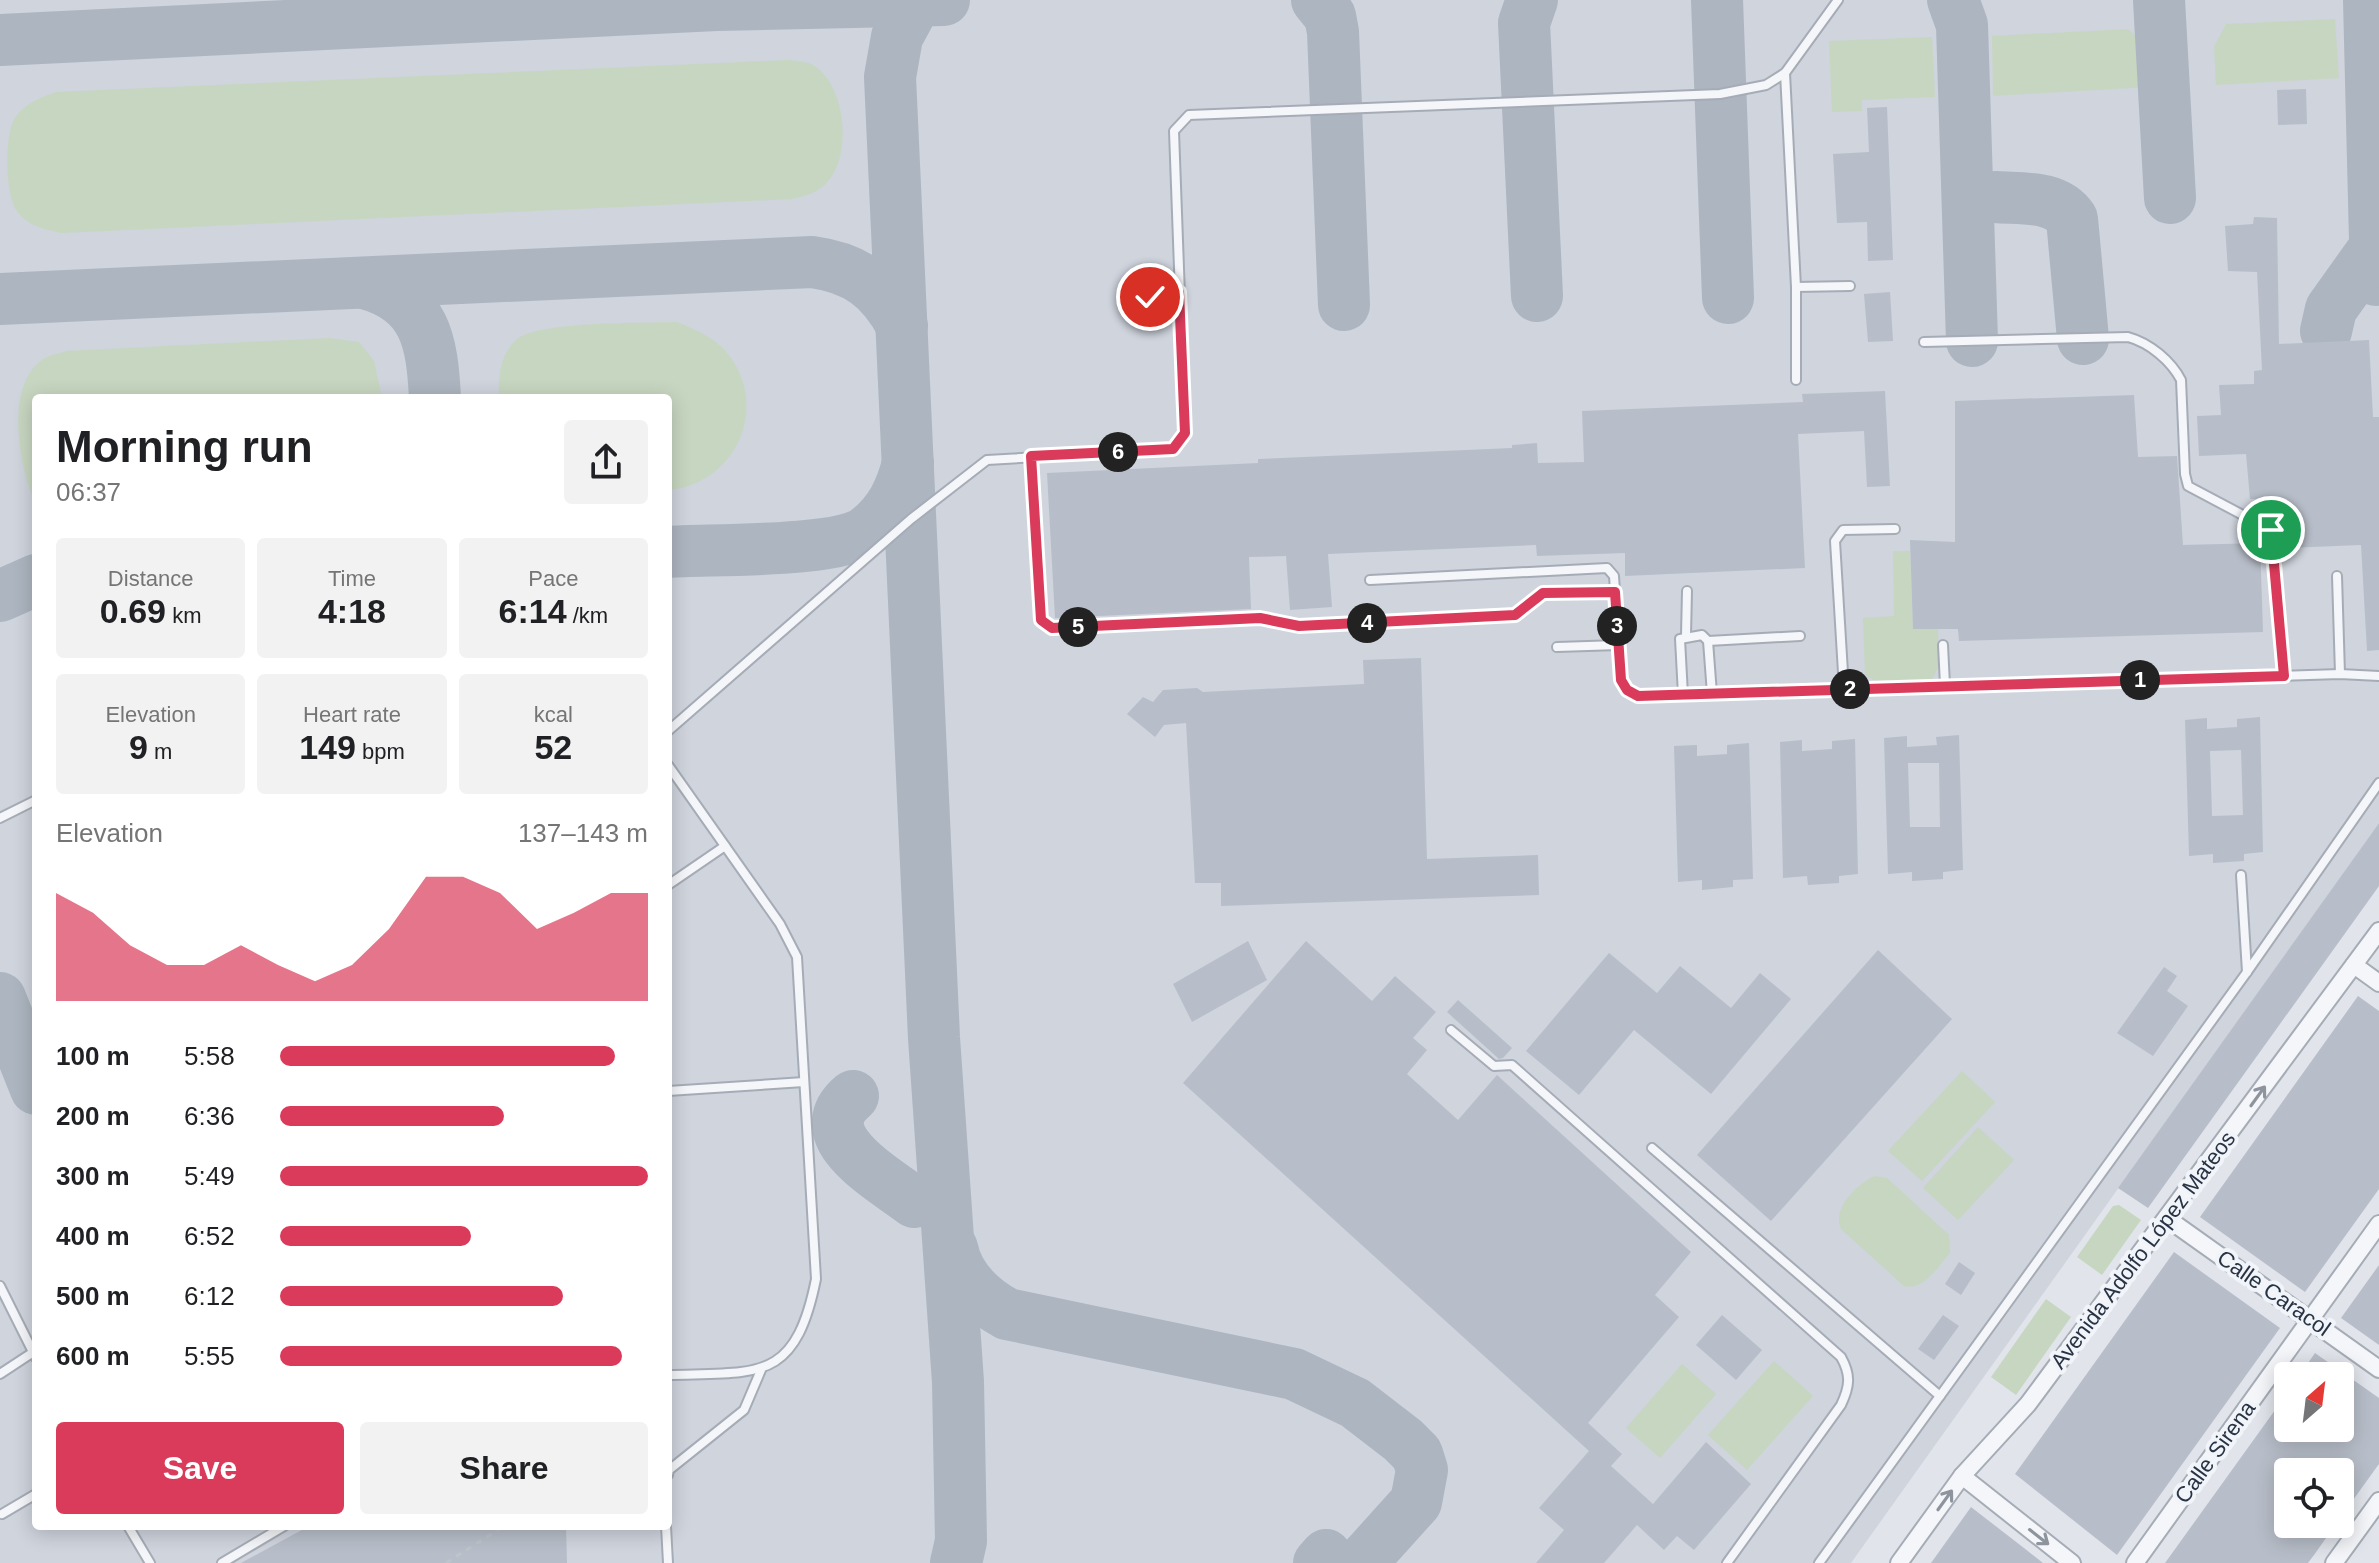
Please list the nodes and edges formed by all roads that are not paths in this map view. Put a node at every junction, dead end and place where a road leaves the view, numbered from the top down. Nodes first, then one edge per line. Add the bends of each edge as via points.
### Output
1 (1838, 0) edge
2 (1785, 73) junction
3 (1850, 286) dead end
4 (1796, 287) junction
5 (1179, 292) junction
6 (1150, 297) dead end
7 (1924, 342) dead end
8 (1796, 380) dead end
9 (1031, 456) junction
10 (1895, 529) dead end
11 (2337, 576) dead end
12 (1370, 580) dead end
13 (1687, 591) dead end
14 (1615, 592) junction
15 (1686, 635) junction
16 (1800, 636) dead end
17 (1708, 641) junction
18 (1619, 645) junction
19 (1943, 645) dead end
20 (1557, 647) dead end
21 (2340, 674) junction
22 (2284, 676) junction
23 (2379, 676) edge
24 (1945, 685) junction
25 (1844, 689) junction
26 (1712, 694) junction
27 (1683, 695) junction
28 (672, 728) edge
29 (672, 771) edge
30 (2379, 783) edge
31 (32, 802) edge
32 (0, 818) edge
33 (725, 846) junction
34 (2241, 875) dead end
35 (672, 882) edge
36 (2379, 931) edge
37 (2354, 965) junction
38 (2247, 972) junction
39 (2379, 983) edge
40 (1451, 1030) dead end
41 (804, 1082) junction
42 (672, 1091) edge
43 (1652, 1148) dead end
44 (2168, 1219) junction
45 (2379, 1224) edge
46 (0, 1286) edge
47 (2311, 1319) junction
48 (32, 1348) edge
49 (32, 1356) edge
50 (2379, 1369) edge
51 (761, 1370) junction
52 (0, 1374) edge
53 (672, 1375) edge
54 (1940, 1396) junction
55 (672, 1468) edge
56 (1962, 1476) junction
57 (32, 1496) edge
58 (2379, 1501) edge
59 (2, 1514) dead end
60 (130, 1530) edge
61 (277, 1530) edge
62 (666, 1530) edge
63 (150, 1563) edge
64 (222, 1563) edge
65 (668, 1563) edge
66 (1727, 1563) edge
67 (1819, 1563) edge
68 (1899, 1563) edge
69 (2072, 1563) edge
70 (2135, 1563) edge
71 (2334, 1563) edge

1 - 2 lane
2 - 4 lane
2 - 5 lane via 1766,85 1720,94 1189,115 1174,131
3 - 4 lane
4 - 8 lane
5 - 6 lane
5 - 9 lane via 1185,433 1181,444 1173,449
7 - 22 lane via 2128,337 2174,367 2181,380 2188,486 2271,530
9 - 14 lane via 1041,620 1052,628 1260,618 1299,626 1515,615 1543,593
9 - 28 lane via 987,460 973,468
10 - 25 lane via 1843,530 1835,541
11 - 21 lane
12 - 14 lane via 1607,568 1614,576
13 - 15 lane
14 - 18 lane
15 - 17 lane via 1702,635
15 - 27 lane via 1679,645
16 - 17 lane
17 - 26 lane
18 - 20 lane
18 - 27 lane via 1621,680 1627,690 1638,696
19 - 24 lane
21 - 22 lane
21 - 23 lane
22 - 24 lane
24 - 25 lane
25 - 26 lane
26 - 27 lane
29 - 33 lane
30 - 38 lane
31 - 32 lane
33 - 35 lane
33 - 41 lane via 791,940 797,957
34 - 38 lane
36 - 37 street, Avenida Adolfo López Mateos
37 - 39 street
44 -> 37 street, Avenida Adolfo López Mateos
38 - 54 lane
40 - 66 lane via 1494,1066 1512,1065 1841,1357 1849,1371 1849,1389 1841,1405
41 - 42 lane
41 - 51 lane via 816,1279 810,1309 791,1349 780,1362
43 - 54 lane
44 - 47 street, Calle Caracol
44 - 56 street, Avenida Adolfo López Mateos via 2028,1404
45 - 47 street, Calle Sirena
46 - 48 lane
47 - 50 street, Calle Caracol
47 - 70 street, Calle Sirena
49 - 52 lane
51 - 53 lane
51 - 55 lane via 744,1410
54 - 67 lane
68 -> 56 street, Avenida Adolfo López Mateos
56 -> 69 street
57 - 59 lane
58 - 71 street
60 - 63 lane
61 - 64 lane
62 - 65 lane

